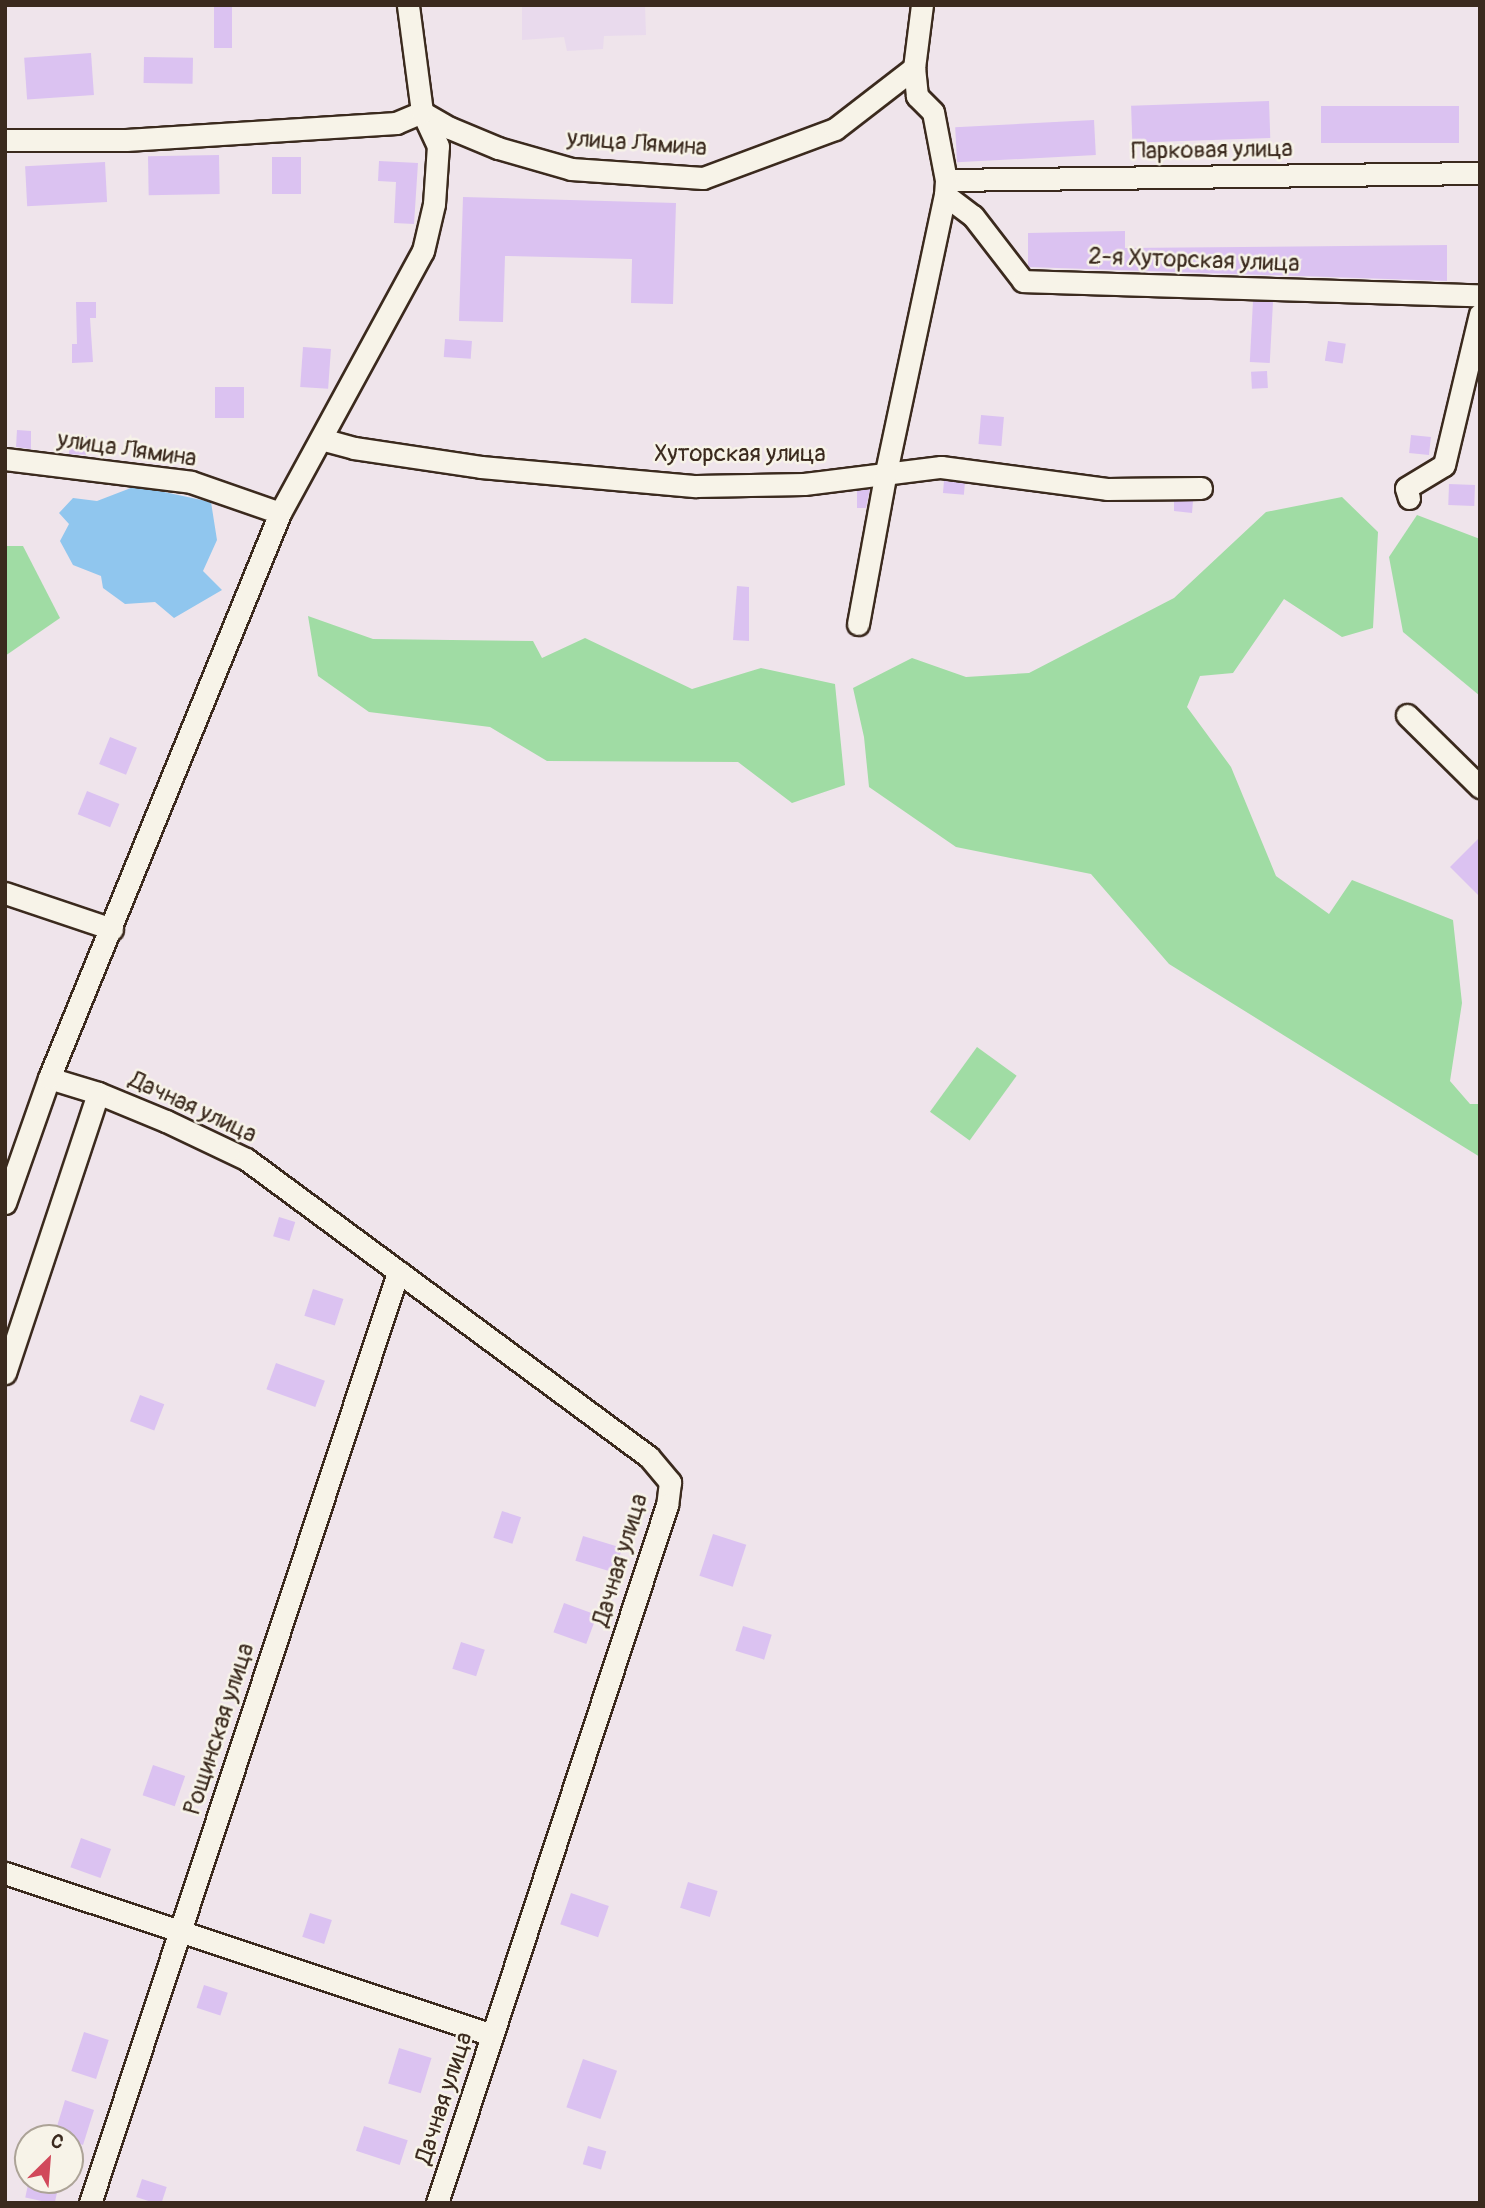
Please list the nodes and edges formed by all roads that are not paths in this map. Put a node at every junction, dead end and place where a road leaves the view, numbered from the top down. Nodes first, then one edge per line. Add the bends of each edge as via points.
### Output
1 (408, 5) edge
2 (922, 5) edge
3 (914, 68) junction
4 (422, 112) junction
5 (5, 140) edge
6 (1480, 173) edge
7 (945, 188) junction
8 (1480, 295) edge
9 (1480, 314) edge
10 (321, 439) junction
11 (5, 459) edge
12 (886, 472) junction
13 (1201, 488) dead end
14 (1409, 499) dead end
15 (280, 513) junction
16 (859, 624) dead end
17 (1407, 715) dead end
18 (1480, 787) edge
19 (5, 893) edge
20 (112, 929) junction
21 (49, 1078) junction
22 (98, 1093) junction
23 (5, 1203) edge
24 (398, 1272) junction
25 (5, 1373) edge
26 (5, 1873) edge
27 (180, 1932) junction
28 (492, 2035) junction
29 (90, 2203) edge
30 (437, 2203) edge

1 - 4 street
2 - 3 street
3 - 4 street, улица Лямина via 835,129 704,178 571,169 498,148
3 - 7 street via 918,96 933,112
4 - 5 street via 396,123 126,141
4 - 10 street via 438,146 434,204 423,251
6 - 7 street, Парковая улица
7 - 8 street, 2-я Хуторская улица via 1023,281
7 - 12 street
9 - 14 street via 1444,465 1406,488
10 - 12 street, Хуторская улица via 481,467 696,485 804,484
10 - 15 street
11 - 15 street, улица Лямина via 191,482
12 - 13 street, Хуторская улица via 941,467 1107,489
12 - 16 street
15 - 20 street
17 - 18 street
19 - 20 street
20 - 21 street
21 - 22 street, Дачная улица
21 - 23 street
22 - 24 street, Дачная улица via 246,1159
22 - 25 street
24 - 27 street, Рощинская улица
24 - 28 street, Дачная улица via 649,1457 670,1482 667,1505
26 - 27 street
27 - 28 street
27 - 29 street, Рощинская улица
28 - 30 street, Дачная улица

